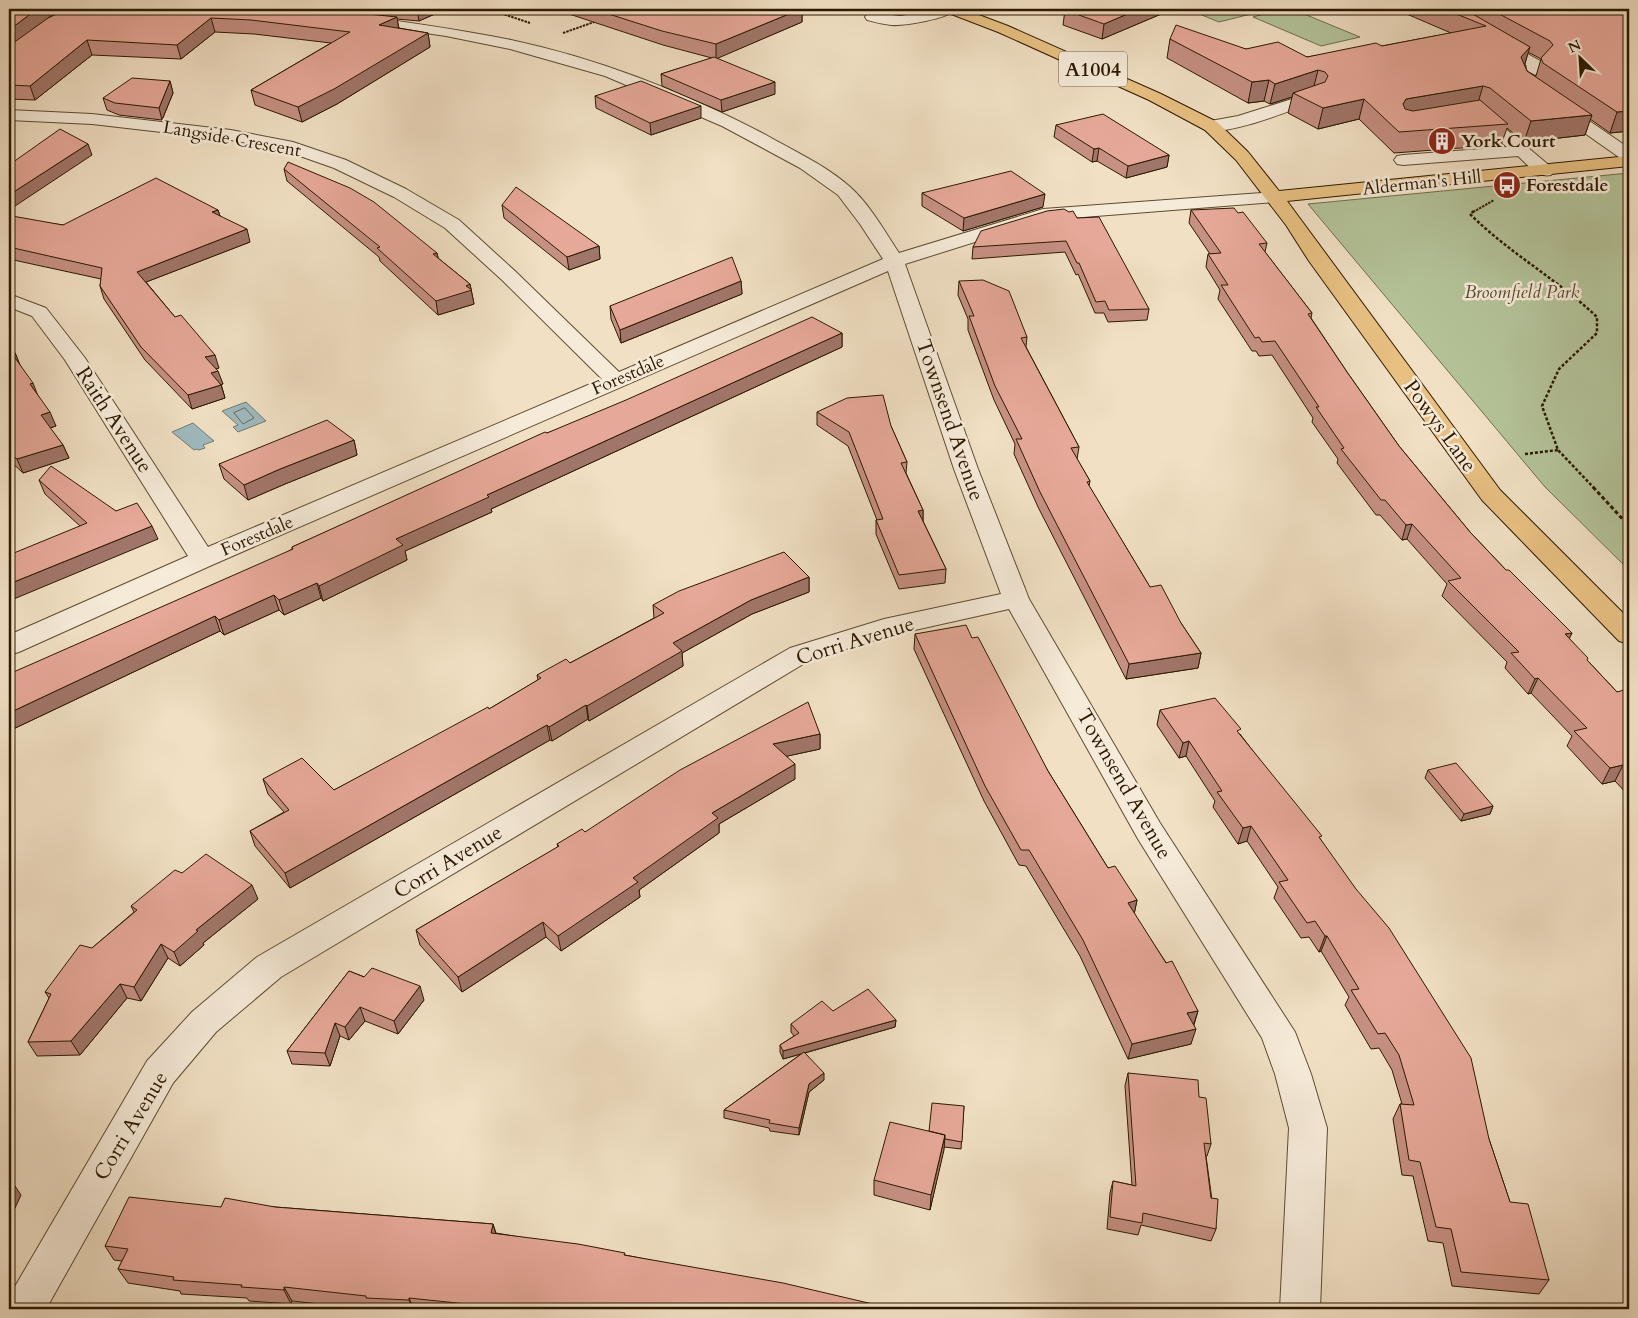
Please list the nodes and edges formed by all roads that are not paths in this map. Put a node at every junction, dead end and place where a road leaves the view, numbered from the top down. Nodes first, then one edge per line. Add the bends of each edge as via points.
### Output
1 (950, 9) edge
2 (872, 17) dead end
3 (351, 19) edge
4 (1481, 32) edge
5 (1314, 98) edge
6 (9, 114) edge
7 (1460, 116) edge
8 (1211, 126) junction
9 (1522, 151) junction
10 (1629, 156) edge
11 (1403, 160) edge
12 (1629, 161) edge
13 (1545, 171) junction
14 (1274, 197) junction
15 (894, 261) junction
16 (9, 300) edge
17 (615, 380) junction
18 (203, 559) junction
19 (1016, 599) junction
20 (1629, 635) edge
21 (9, 646) edge
22 (24, 1309) edge
23 (1300, 1309) edge

1 - 2 street via 902,21 889,22
1 - 8 main road, A1004 via 1119,81
3 - 15 street, Townsend Avenue via 446,32 522,48 610,73 728,122 806,164 844,191
4 - 10 street via 1537,65 1525,76 1528,86
5 - 8 street via 1241,121
6 - 17 street, Langside Crescent via 92,119 231,135 287,146 340,164 400,193 452,224
7 - 9 street via 1477,113
8 - 14 main road, A1004 via 1242,156
9 - 11 street
9 - 13 street
12 - 13 main road, Alderman's Hill
13 - 14 main road, Alderman's Hill
14 - 15 street, Forestdale via 1043,215
14 - 20 main road, Powys Lane via 1491,495
15 - 17 street, Forestdale
15 - 19 street, Townsend Avenue via 966,469
16 - 18 street, Raith Avenue via 40,312 74,358
17 - 18 street, Forestdale
18 - 21 street, Forestdale
19 - 22 street, Corri Avenue via 884,628 800,654 269,967 204,1022 160,1072
19 - 23 street, Townsend Avenue via 1149,830 1277,1032 1308,1128

